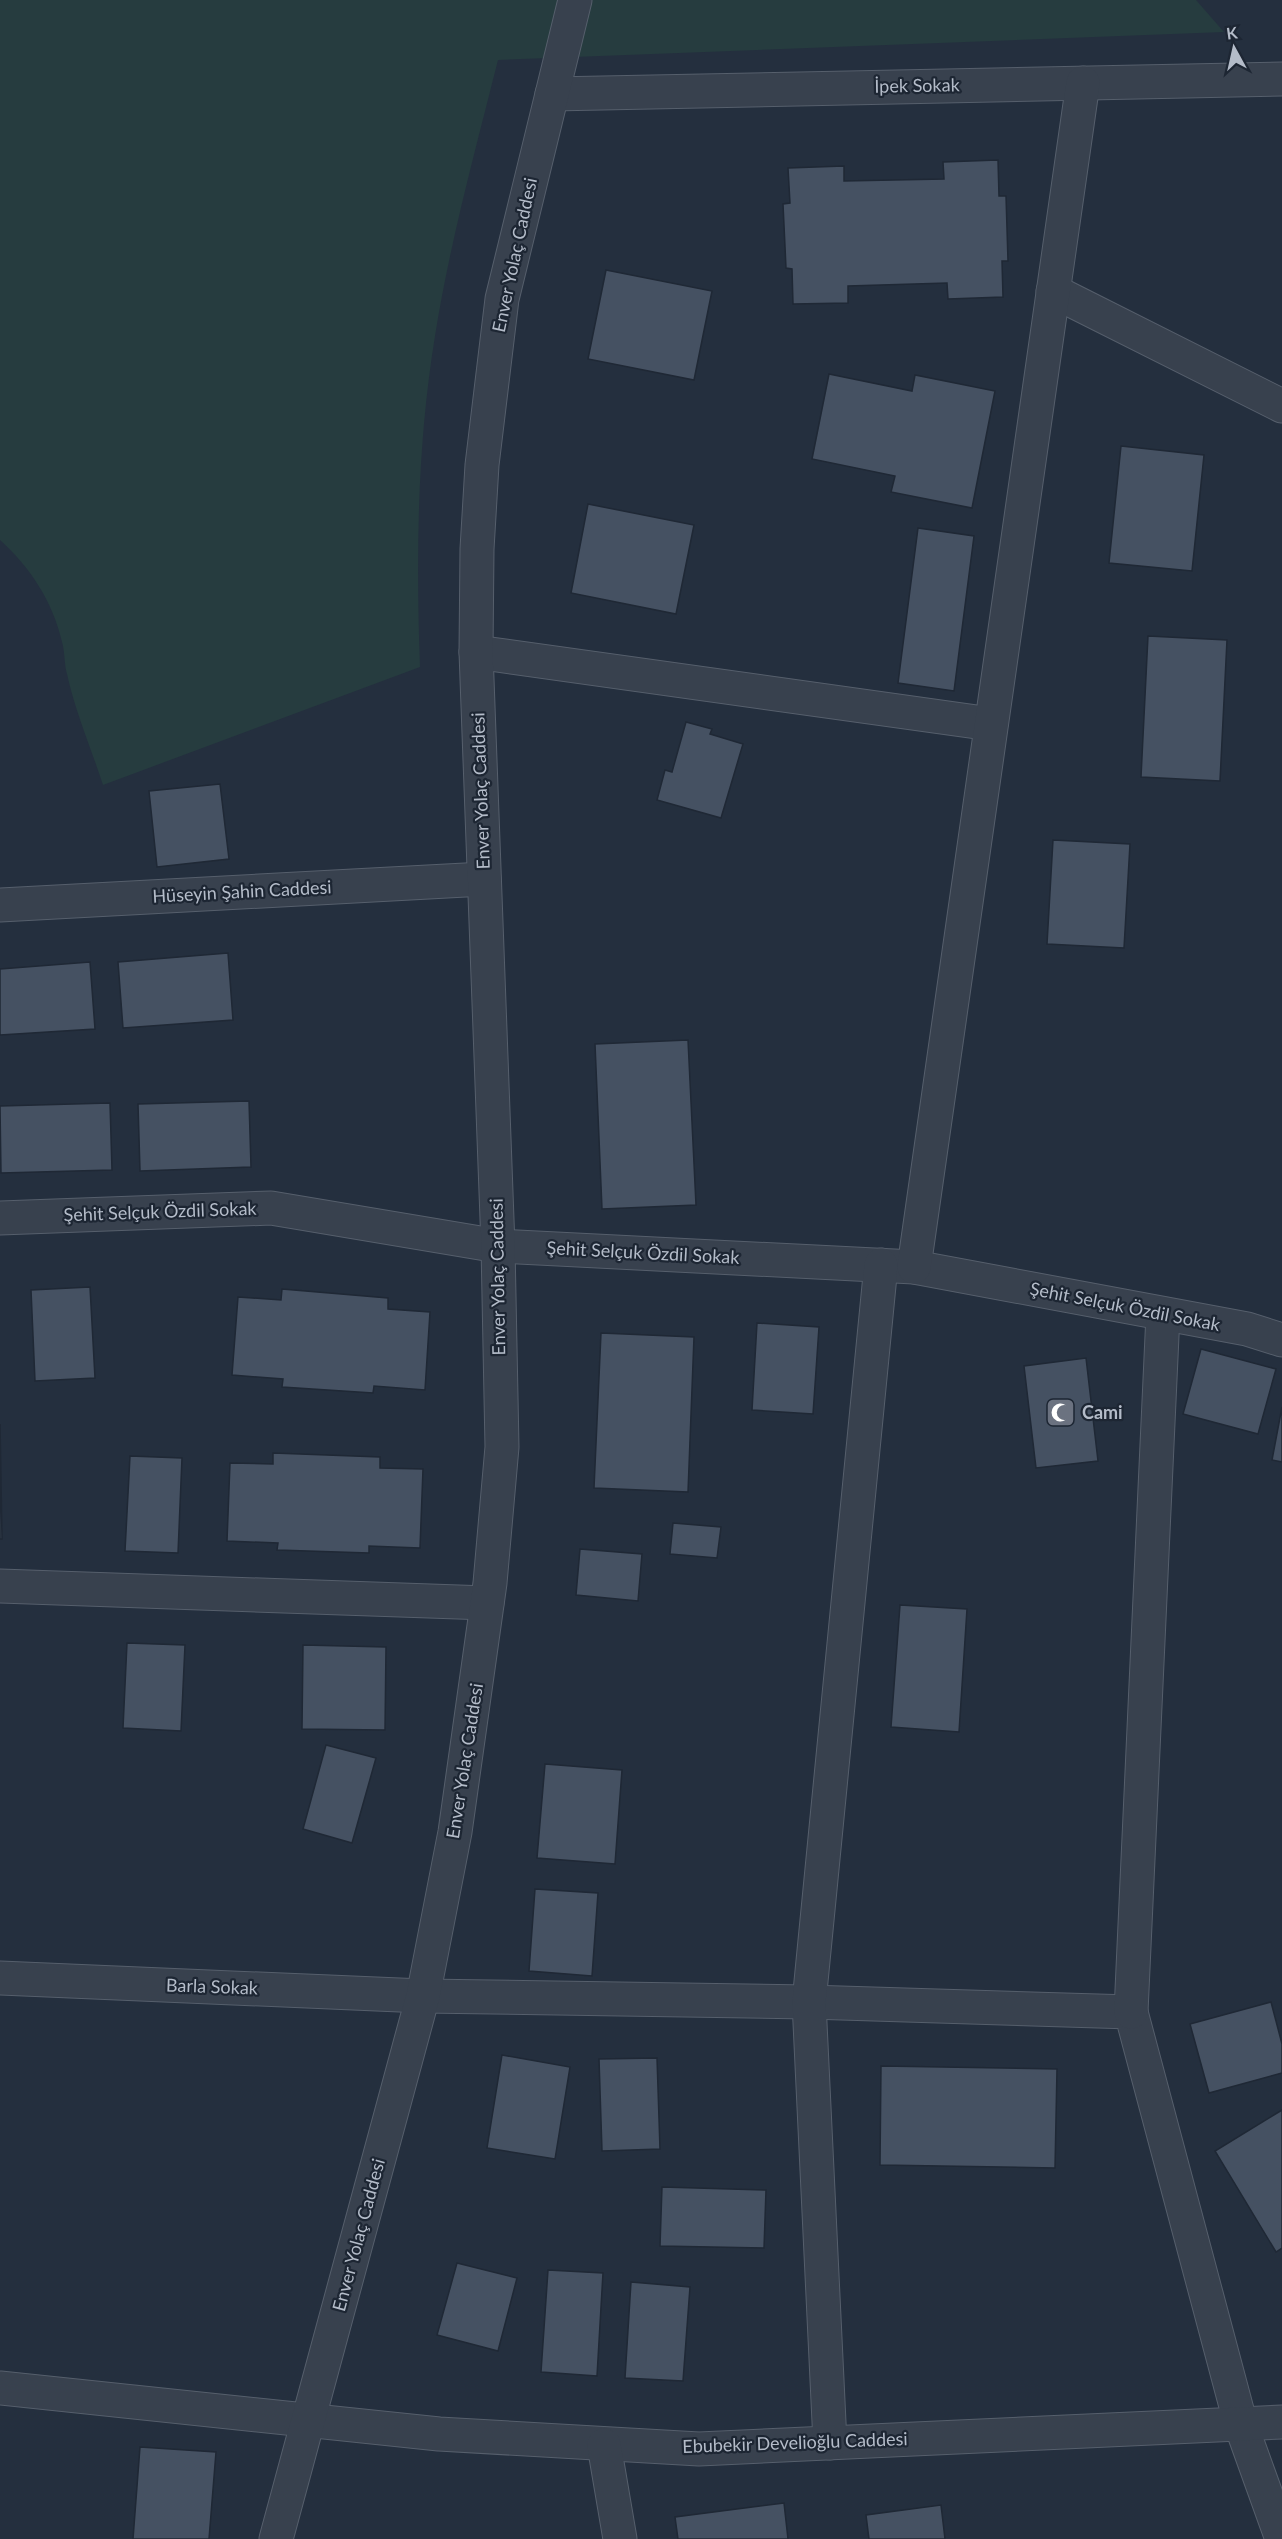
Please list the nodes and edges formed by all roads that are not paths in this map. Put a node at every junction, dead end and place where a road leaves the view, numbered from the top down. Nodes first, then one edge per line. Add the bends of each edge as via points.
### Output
1 (574, 0) edge
2 (1282, 79) edge
3 (1083, 83) junction
4 (552, 94) junction
5 (1053, 291) junction
6 (1282, 406) edge
7 (476, 652) junction
8 (991, 724) junction
9 (484, 879) junction
10 (0, 905) edge
11 (0, 1218) edge
12 (498, 1246) junction
13 (881, 1266) junction
14 (914, 1267) junction
15 (1163, 1314) junction
16 (1282, 1340) edge
17 (0, 1586) edge
18 (487, 1603) junction
19 (0, 1978) edge
20 (423, 1996) junction
21 (808, 2002) junction
22 (1131, 2012) junction
23 (0, 2388) edge
24 (309, 2421) junction
25 (1282, 2421) edge
26 (1241, 2425) junction
27 (830, 2443) junction
28 (603, 2445) junction
29 (276, 2539) edge
30 (620, 2539) edge
31 (1282, 2539) edge

1 - 4 street, Enver Yolaç Caddesi
2 - 3 street, İpek Sokak
3 - 4 street, İpek Sokak
3 - 5 street
4 - 7 street, Enver Yolaç Caddesi via 502,299 490,381 477,549
5 - 6 street
5 - 8 street
7 - 8 street
7 - 9 street, Enver Yolaç Caddesi
8 - 14 street
9 - 10 street, Hüseyin Şahin Caddesi
9 - 12 street, Enver Yolaç Caddesi
11 - 12 street, Şehit Selçuk Özdil Sokak via 271,1208
12 - 13 street, Şehit Selçuk Özdil Sokak
12 - 18 street, Enver Yolaç Caddesi via 502,1447
13 - 14 street, Şehit Selçuk Özdil Sokak
13 - 21 street
14 - 15 street, Şehit Selçuk Özdil Sokak
15 - 16 street, Şehit Selçuk Özdil Sokak via 1247,1329
15 - 22 street
17 - 18 street
18 - 20 street, Enver Yolaç Caddesi via 455,1832
19 - 20 street, Barla Sokak
20 - 21 street, Barla Sokak
20 - 24 street, Enver Yolaç Caddesi
21 - 22 street, Barla Sokak
21 - 27 street
22 - 26 street
23 - 24 street, Ebubekir Develioğlu Caddesi
24 - 28 street, Ebubekir Develioğlu Caddesi
24 - 29 street, Enver Yolaç Caddesi
25 - 26 street, Ebubekir Develioğlu Caddesi
26 - 27 street, Ebubekir Develioğlu Caddesi
26 - 31 street
27 - 28 street, Ebubekir Develioğlu Caddesi via 699,2449
28 - 30 street

